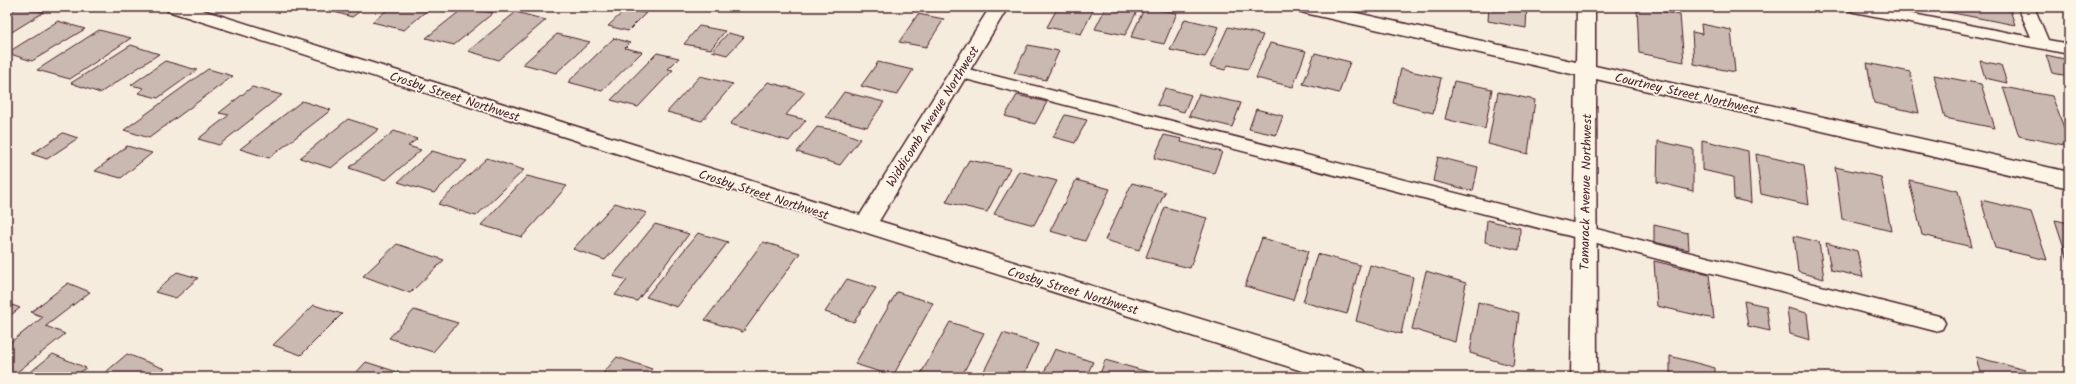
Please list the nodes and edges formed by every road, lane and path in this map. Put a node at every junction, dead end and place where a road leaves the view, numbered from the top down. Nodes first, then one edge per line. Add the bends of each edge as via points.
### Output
1 (174, 7) edge
2 (999, 7) edge
3 (1305, 7) edge
4 (1586, 7) edge
5 (1854, 7) edge
6 (2026, 7) edge
7 (2041, 43) junction
8 (2069, 49) edge
9 (1586, 70) junction
10 (960, 72) junction
11 (2069, 180) edge
12 (865, 225) junction
13 (1585, 232) junction
14 (1935, 323) dead end
15 (1356, 377) edge
16 (1584, 377) edge

1 - 12 street, Crosby Street Northwest
2 - 10 street, Widdicomb Avenue Northwest
3 - 9 street, Courtney Street Northwest
4 - 9 street, Tamarack Avenue Northwest
5 - 7 lane
6 - 7 lane
7 - 8 lane
9 - 11 street, Courtney Street Northwest
9 - 13 street, Tamarack Avenue Northwest
10 - 12 street, Widdicomb Avenue Northwest
10 - 13 lane
12 - 15 street, Crosby Street Northwest
13 - 14 lane
13 - 16 street, Tamarack Avenue Northwest

